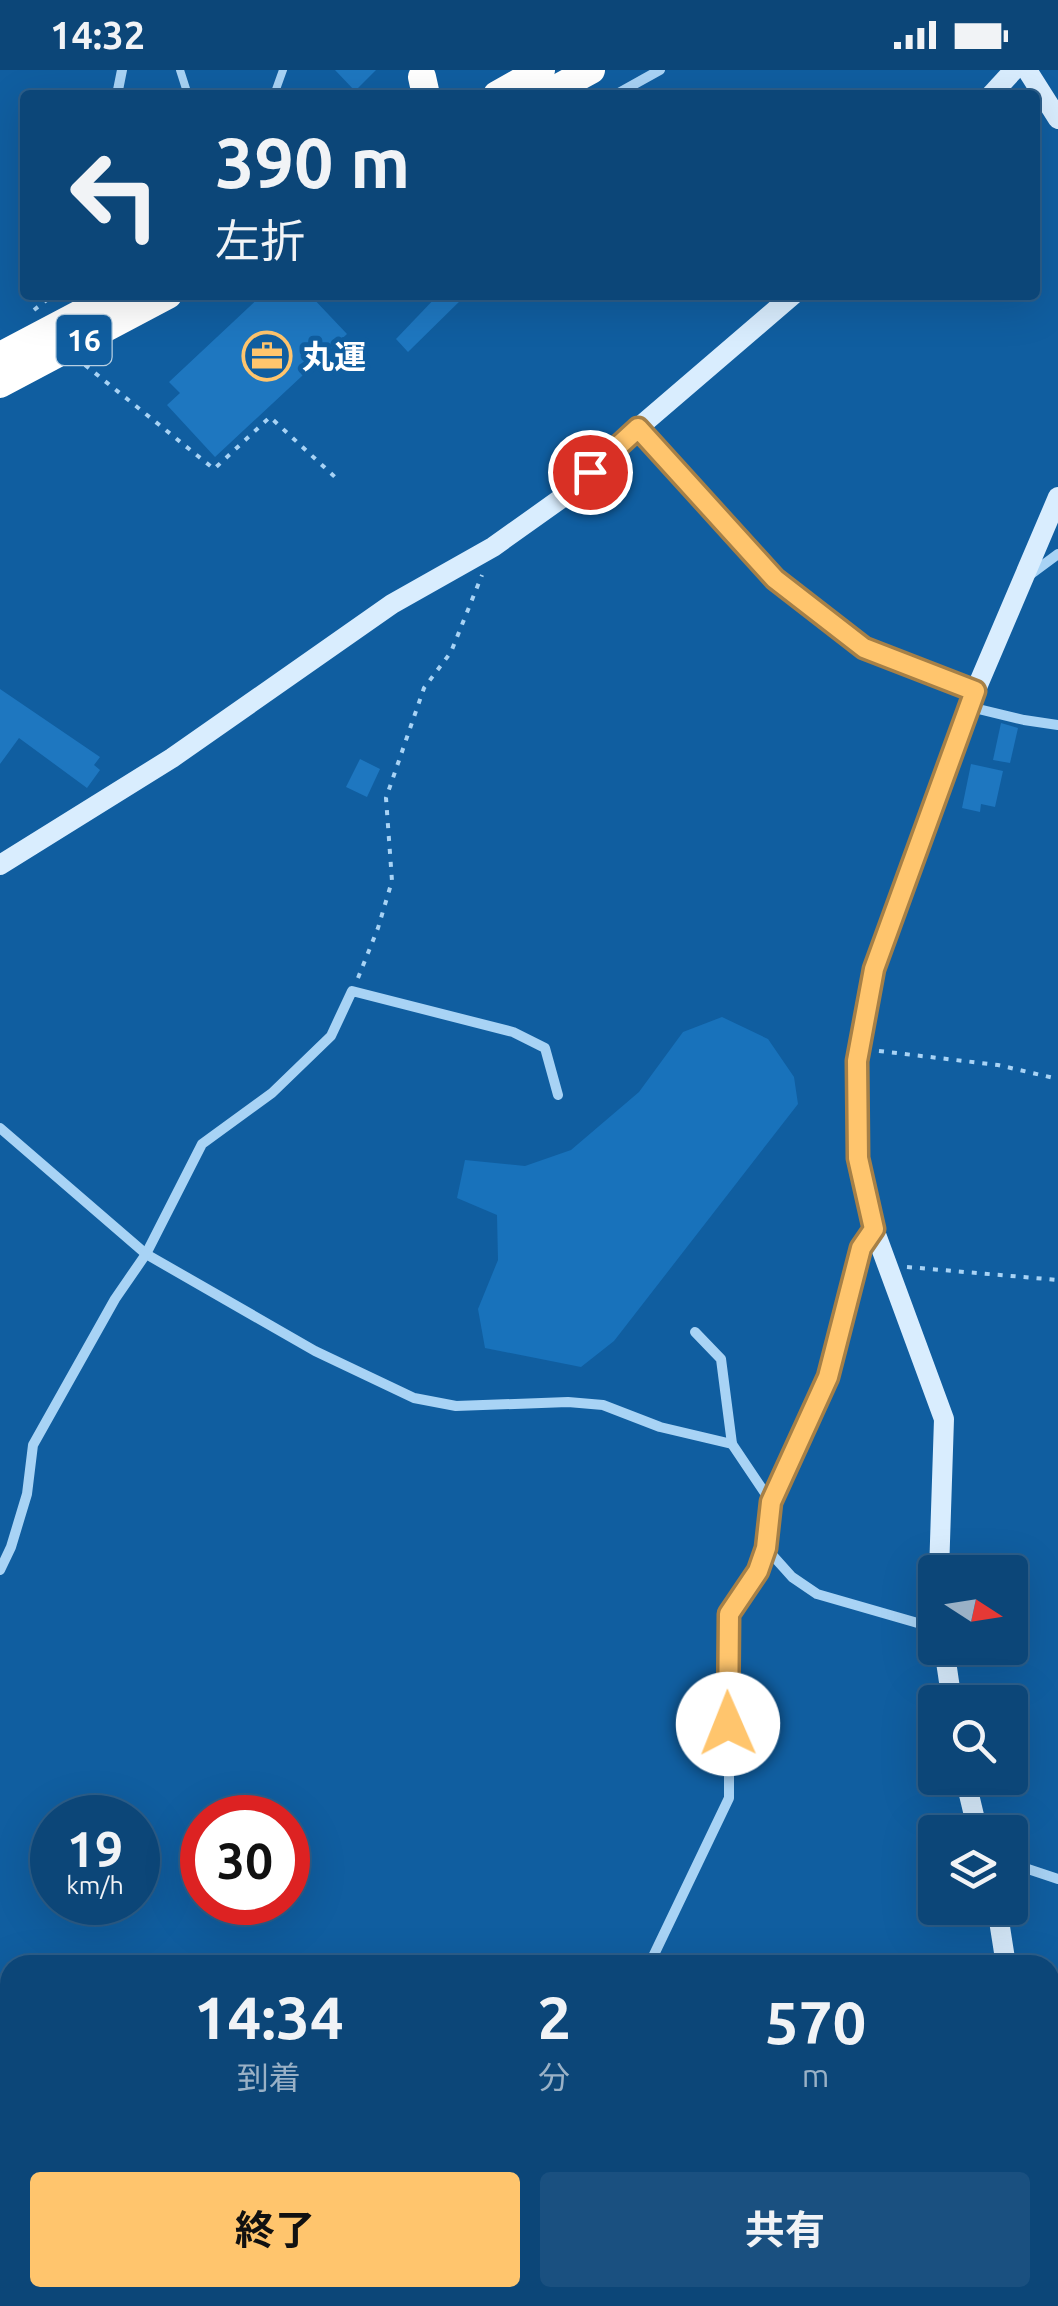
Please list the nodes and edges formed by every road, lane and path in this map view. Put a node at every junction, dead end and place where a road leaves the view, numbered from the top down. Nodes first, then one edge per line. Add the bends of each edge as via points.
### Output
1 (541, 70) edge
2 (660, 70) edge
3 (1014, 70) edge
4 (506, 90) edge
5 (624, 90) edge
6 (995, 90) edge
7 (1040, 91) edge
8 (1058, 119) edge
9 (159, 300) edge
10 (787, 300) edge
11 (81, 304) edge
12 (66, 350) junction
13 (0, 356) edge
14 (0, 384) edge
15 (638, 428) junction
16 (336, 478) dead end
17 (1058, 497) edge
18 (493, 547) junction
19 (1058, 554) edge
20 (1024, 579) junction
21 (972, 699) junction
22 (1058, 725) edge
23 (0, 864) edge
24 (352, 991) junction
25 (859, 1049) junction
26 (1058, 1079) edge
27 (558, 1096) dead end
28 (0, 1128) edge
29 (874, 1229) junction
30 (146, 1254) junction
31 (887, 1266) junction
32 (1058, 1280) edge
33 (695, 1332) dead end
34 (732, 1444) junction
35 (771, 1502) junction
36 (766, 1548) junction
37 (940, 1555) edge
38 (0, 1570) edge
39 (918, 1623) edge
40 (1028, 1868) edge
41 (1058, 1879) edge
42 (999, 1925) edge
43 (655, 1955) edge
44 (1004, 1955) edge

1 - 4 highway
2 - 5 street
3 - 6 street
7 - 8 street
9 - 12 highway, 16
10 - 15 street
11 - 13 highway, 16
12 - 14 highway, 16
12 - 16 path via 214,469 270,417
15 - 18 street via 566,495
15 - 21 street via 775,579 864,648
17 - 20 street
18 - 23 street via 392,604 172,758
18 - 24 path via 450,652 424,688 386,798 392,881
19 - 20 street
20 - 21 street
21 - 22 street via 1024,720
21 - 25 street via 874,969
24 - 27 street via 513,1032 544,1048
24 - 30 street via 331,1036 272,1093 202,1144
25 - 26 path
25 - 29 street via 858,1158
28 - 30 street
29 - 31 street
29 - 35 street via 861,1248 828,1377
30 - 34 street via 314,1352 414,1398 456,1406 602,1405
30 - 38 street via 33,1445 27,1494
31 - 32 path
31 - 37 street via 944,1420
33 - 34 street via 721,1359
34 - 35 street
35 - 36 street
36 - 39 street via 816,1594
36 - 43 street via 729,1614 730,1798
40 - 41 street
42 - 44 street

